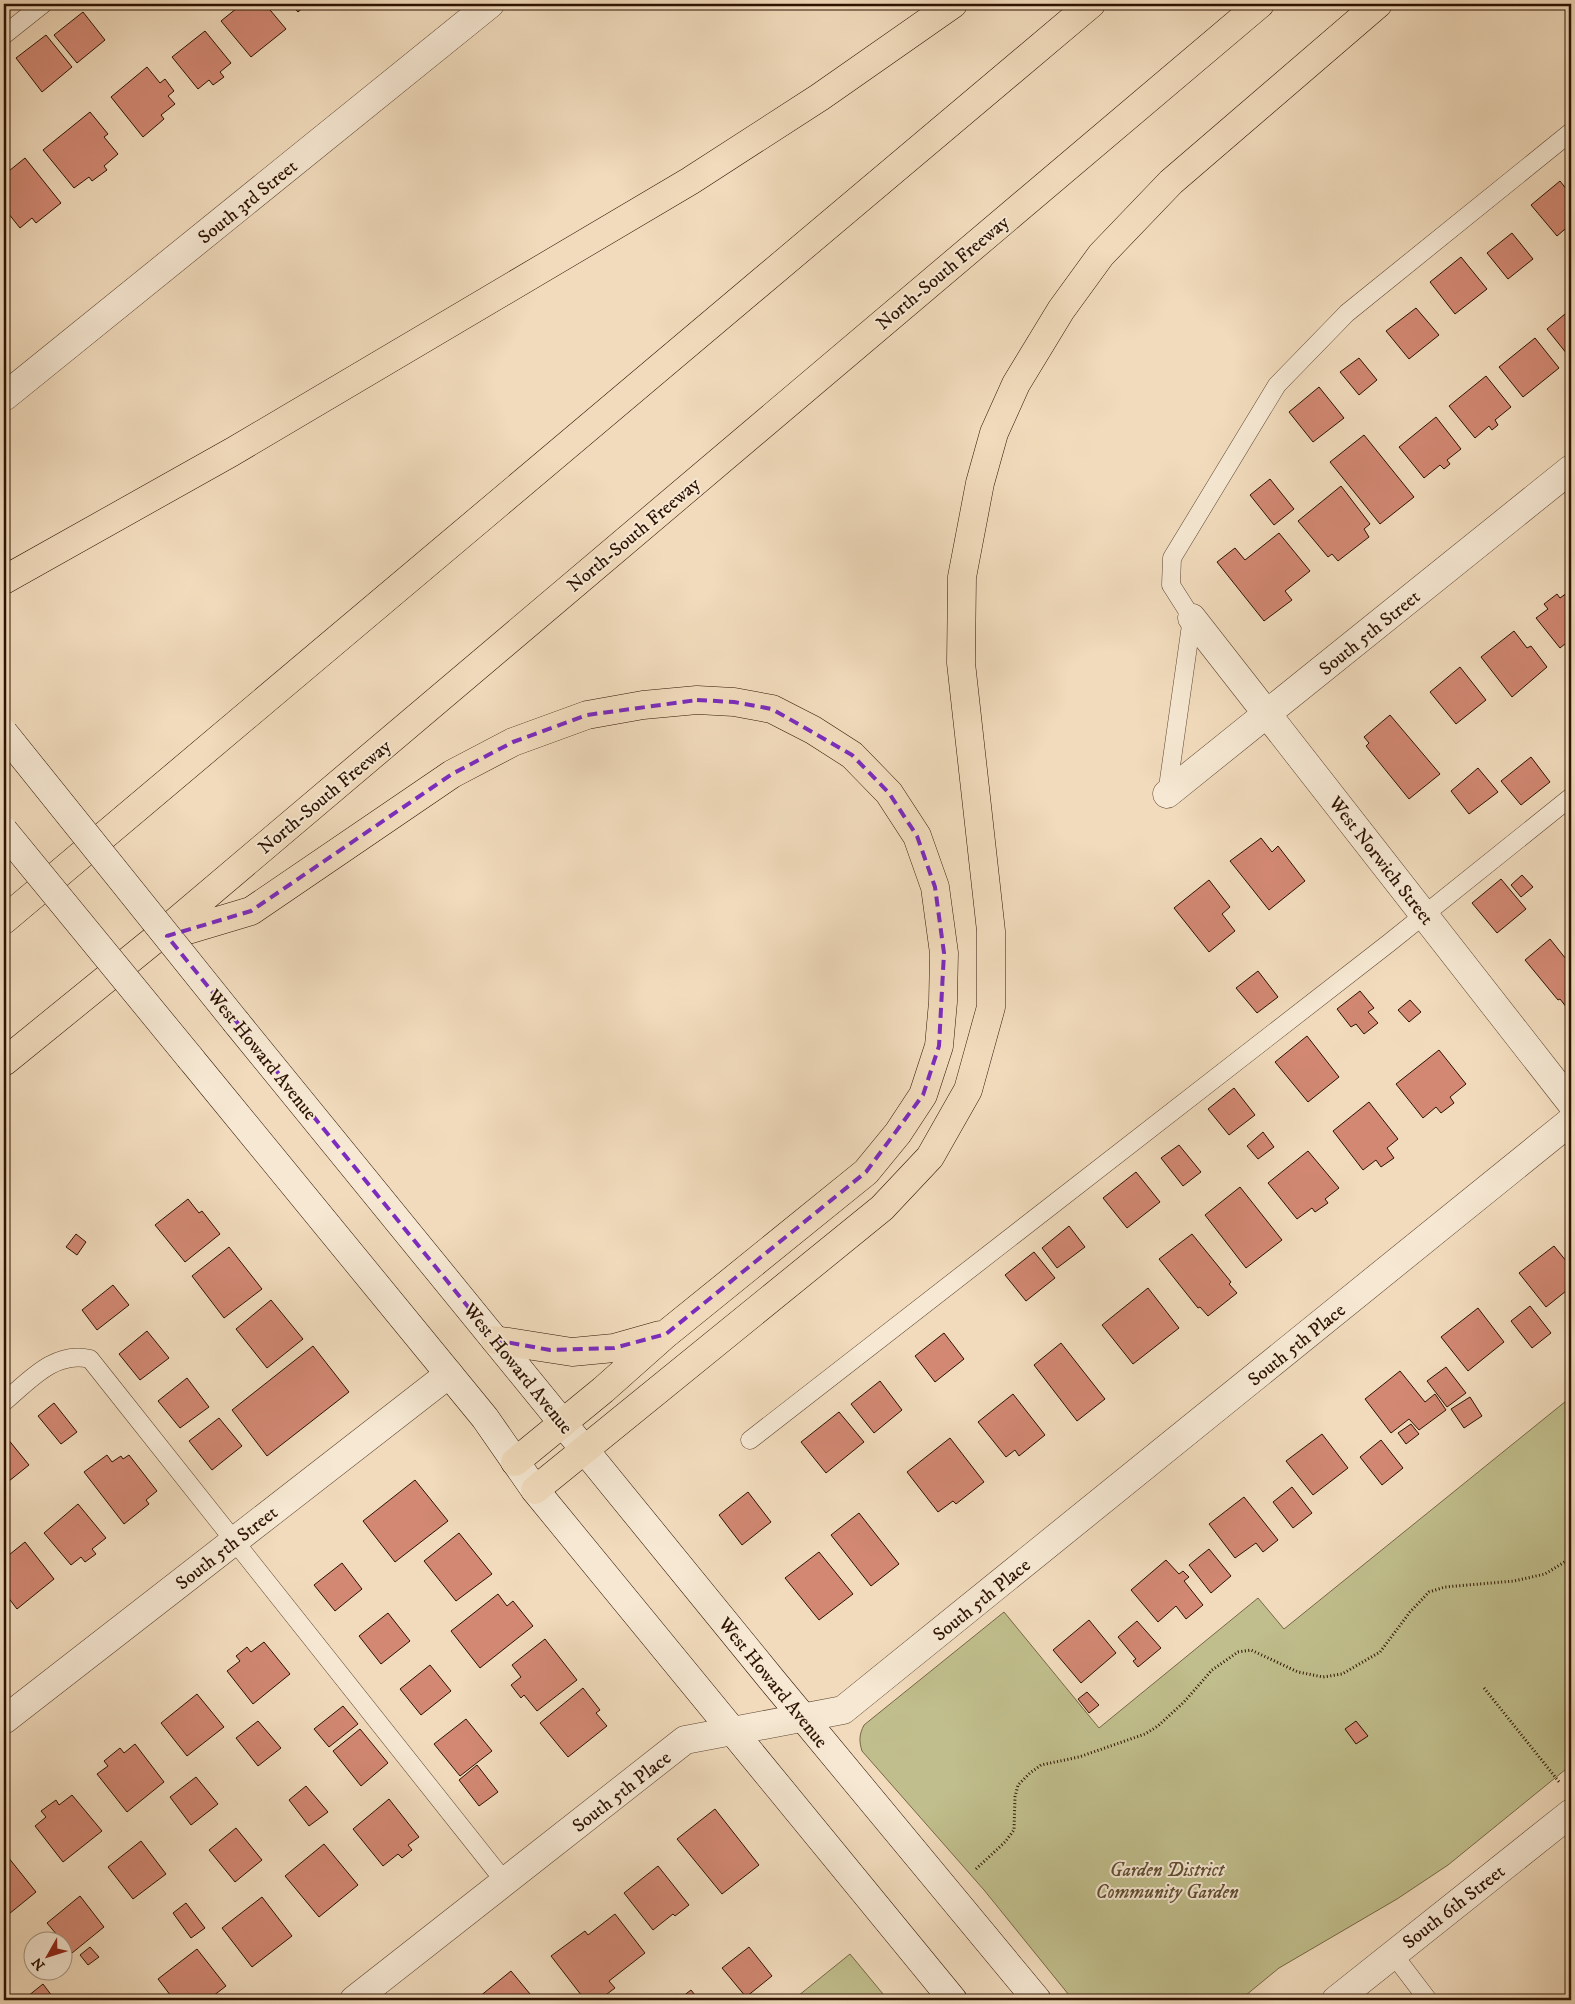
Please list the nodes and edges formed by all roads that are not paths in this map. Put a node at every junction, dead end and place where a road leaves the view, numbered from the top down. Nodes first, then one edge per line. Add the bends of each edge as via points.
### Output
1 (43, 4) edge
2 (490, 4) edge
3 (953, 4) edge
4 (1091, 4) edge
5 (1260, 4) edge
6 (1378, 4) edge
7 (4, 35) edge
8 (1571, 132) edge
9 (4, 397) edge
10 (1571, 469) edge
11 (4, 580) edge
12 (1192, 618) junction
13 (1267, 714) junction
14 (4, 733) edge
15 (1167, 794) joint
16 (1571, 796) edge
17 (4, 831) edge
18 (1424, 914) junction
19 (4, 920) edge
20 (154, 940) junction
21 (4, 1062) edge
22 (1571, 1103) edge
23 (1571, 1121) edge
24 (666, 1334) junction
25 (495, 1340) junction
26 (449, 1374) junction
27 (4, 1402) edge
28 (563, 1423) junction
29 (750, 1440) dead end
30 (585, 1450) junction
31 (515, 1462) junction
32 (535, 1490) junction
33 (235, 1540) junction
34 (804, 1719) junction
35 (4, 1720) edge
36 (731, 1731) junction
37 (1568, 1802) edge
38 (505, 1882) junction
39 (1393, 1954) junction
40 (354, 2000) edge
41 (953, 2000) edge
42 (1037, 2000) edge
43 (1336, 2000) edge
44 (1428, 2000) edge

1 - 7 lane
2 - 9 street, South 3rd Street
3 - 11 highway via 820,97 682,186 232,452
4 - 19 highway
5 - 20 highway, North-South Freeway
6 - 30 highway via 1171,182 1101,254 1061,310 1016,384 994,432 980,483 962,577 961,663 991,940 991,1006 968,1090 930,1157 882,1208
8 - 12 lane via 1347,313 1277,385 1172,558 1171,585
10 - 13 street, South 5th Street
12 - 13 street, West Norwich Street
12 - 15 lane
13 - 15 street, South 5th Street
13 - 18 street, West Norwich Street
14 - 25 street, West Howard Avenue, bridge
16 - 18 lane
17 - 26 street, bridge
18 - 22 street, West Norwich Street
18 - 29 lane
20 - 21 highway, North-South Freeway
20 - 24 highway via 251,912 452,774 513,742 587,715 697,700 734,702 772,709 852,755 889,793 917,836 935,887 944,953 939,1046 923,1095 898,1133 866,1172
23 - 34 street, South 5th Place via 844,1710
24 - 25 highway via 614,1348 572,1352
24 - 28 highway
25 - 28 street, West Howard Avenue
26 - 31 street
26 - 33 street, South 5th Street
27 - 33 lane via 56,1360 77,1356 90,1359
28 - 30 street, West Howard Avenue
28 - 31 highway
30 - 32 highway
30 - 34 street, West Howard Avenue
31 - 32 street
32 - 36 street
33 - 35 street, South 5th Street
33 - 38 lane
34 - 36 street, South 5th Place
34 - 42 street, West Howard Avenue
36 - 38 street, South 5th Place via 685,1740
36 - 41 street
37 - 39 street, South 6th Street
38 - 40 street, South 5th Place
39 - 43 street, South 6th Street
39 - 44 lane

